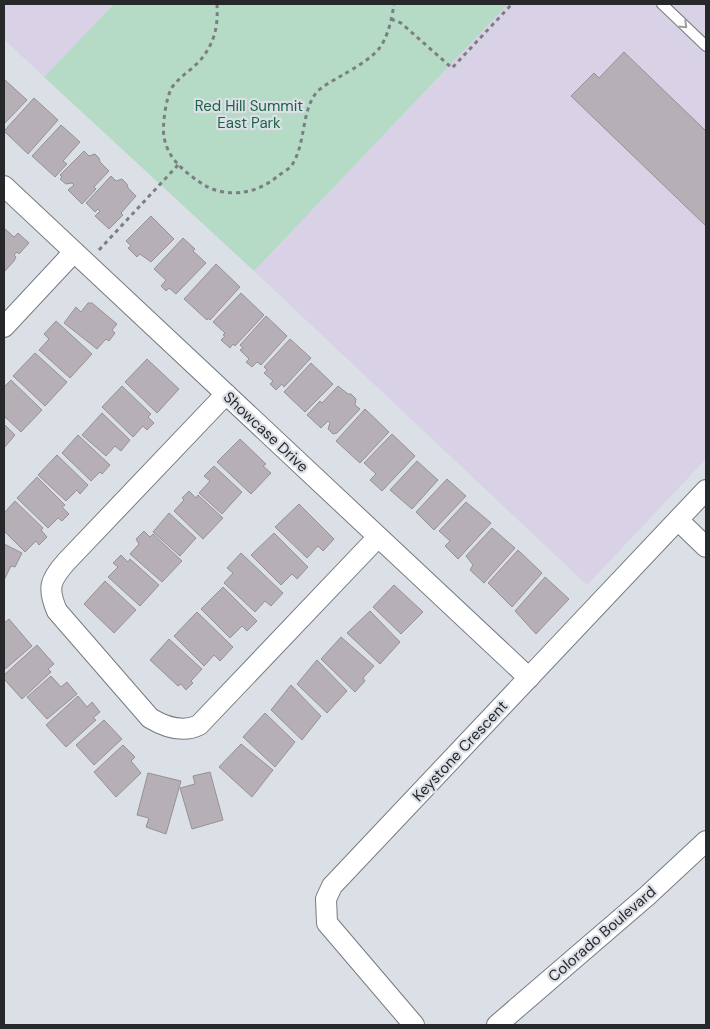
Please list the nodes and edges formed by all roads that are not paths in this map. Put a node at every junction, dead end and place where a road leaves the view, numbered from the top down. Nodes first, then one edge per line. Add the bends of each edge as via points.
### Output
1 (662, 4) edge
2 (706, 46) edge
3 (4, 186) edge
4 (74, 252) junction
5 (4, 327) edge
6 (226, 394) junction
7 (706, 490) edge
8 (678, 520) junction
9 (378, 537) junction
10 (706, 547) edge
11 (529, 678) junction
12 (706, 841) edge
13 (414, 1025) edge
14 (497, 1025) edge

1 -> 2 lane
3 - 4 street, Showcase Drive
4 - 5 street
4 - 6 street, Showcase Drive
6 - 9 street, Showcase Drive
6 - 9 street via 66,562 55,575 50,588 57,611 150,718 179,729 191,729 199,724
7 - 8 street, Keystone Crescent
8 - 10 street
8 - 11 street, Keystone Crescent
9 - 11 street, Showcase Drive
11 - 13 street, Keystone Crescent via 332,886 326,899 327,922
12 - 14 street, Colorado Boulevard

